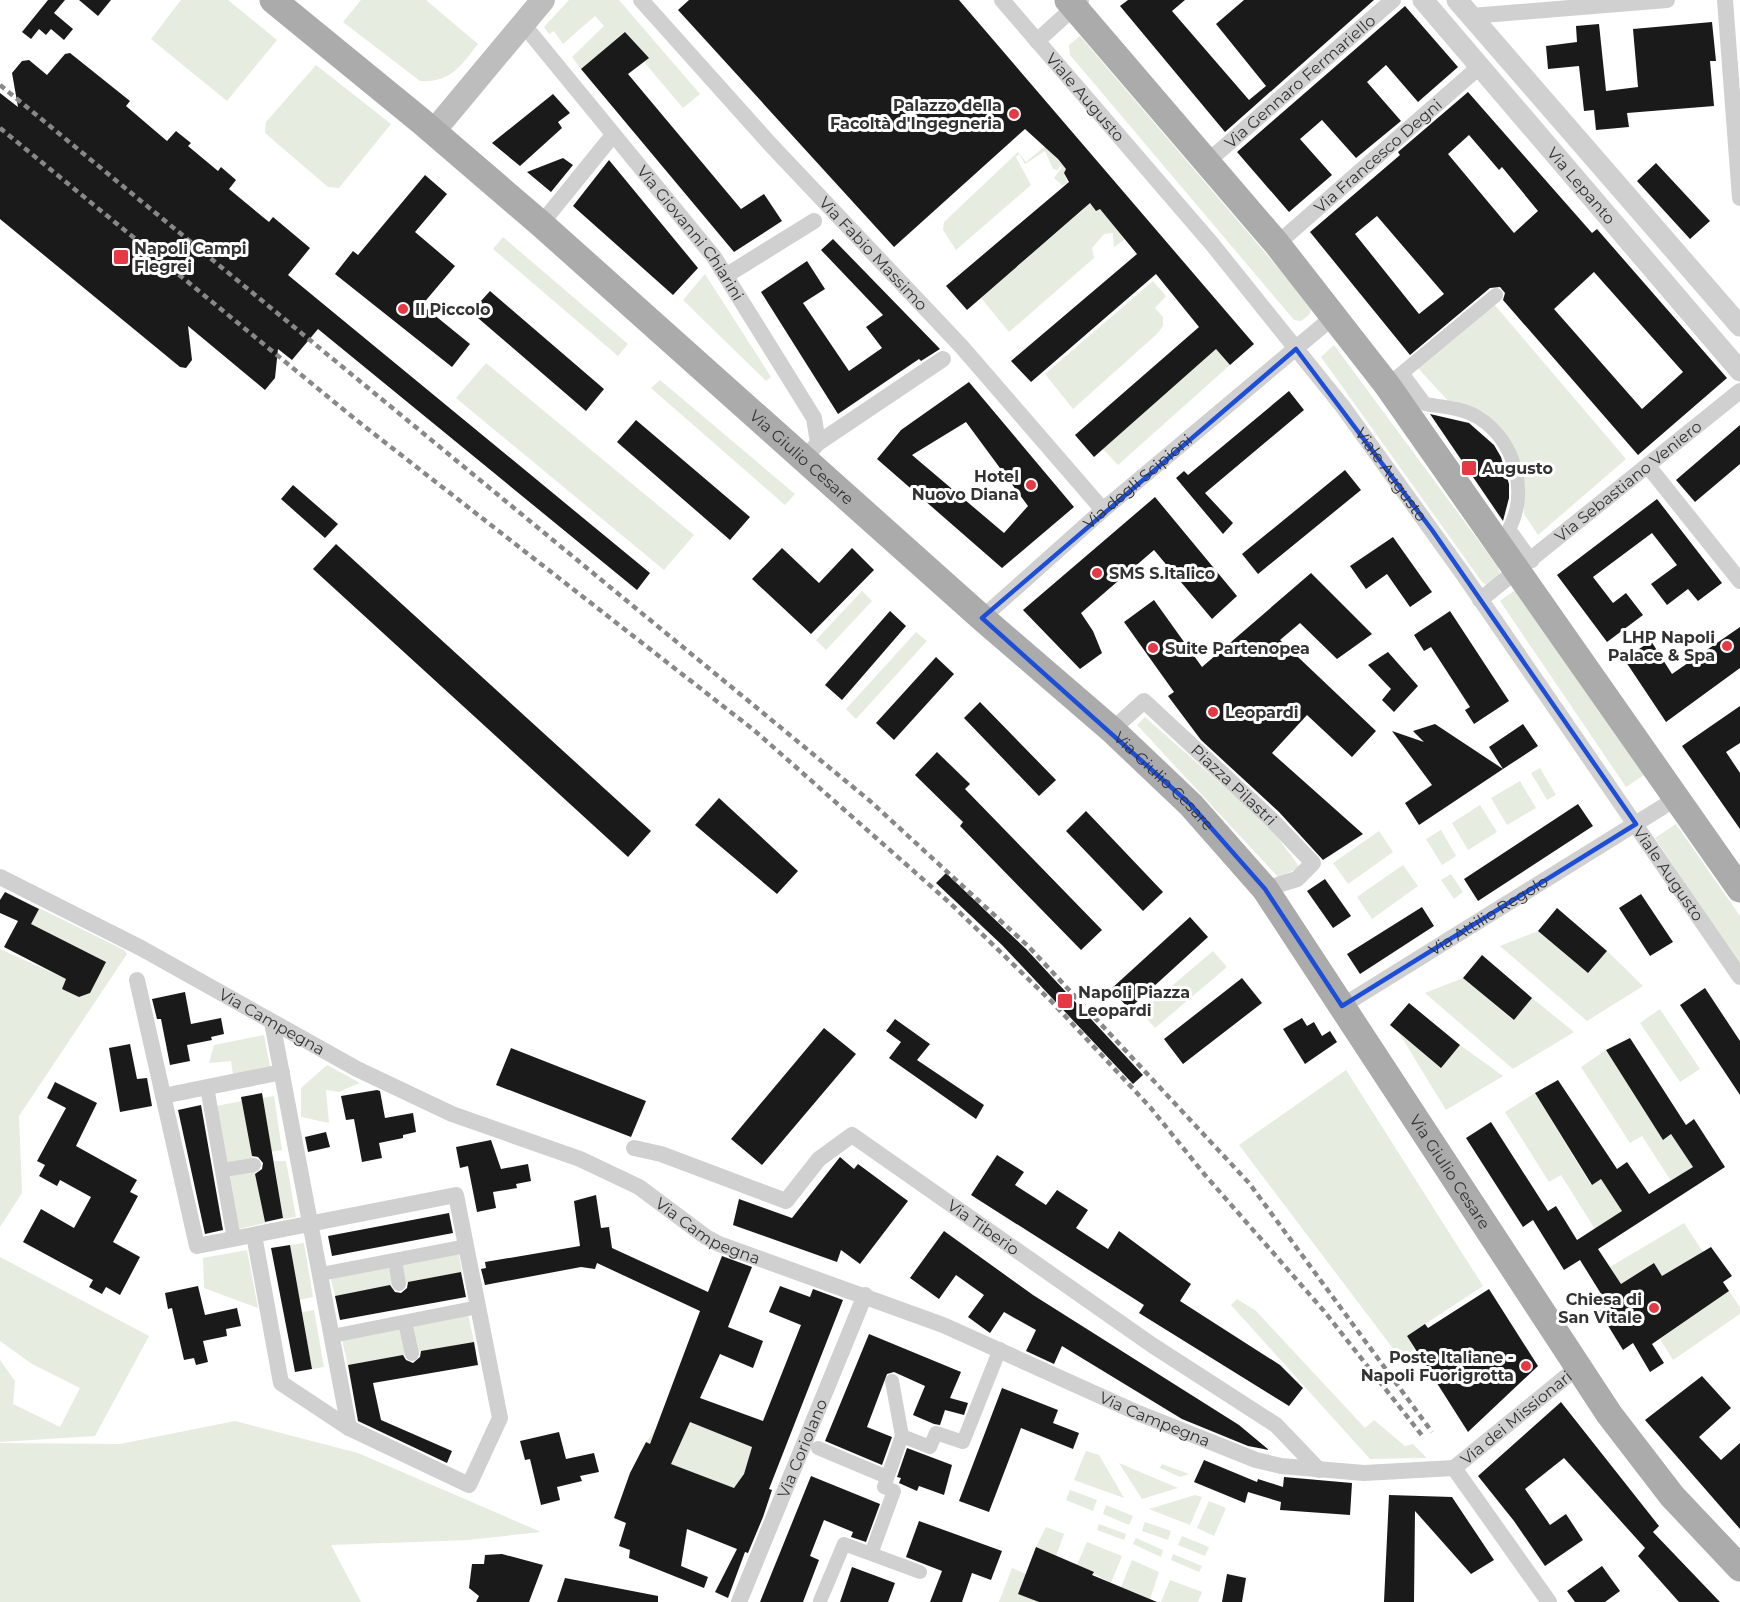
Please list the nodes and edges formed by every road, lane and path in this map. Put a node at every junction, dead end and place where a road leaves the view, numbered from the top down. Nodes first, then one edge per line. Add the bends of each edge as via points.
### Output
1 (273, 0) edge
2 (543, 0) edge
3 (641, 0) edge
4 (1002, 0) edge
5 (1393, 0) edge
6 (1457, 0) edge
7 (1667, 0) edge
8 (1725, 0) edge
9 (1075, 2) edge
10 (1435, 4) edge
11 (1471, 16) junction
12 (523, 24) junction
13 (1037, 40) junction
14 (1478, 68) junction
15 (434, 132) junction
16 (614, 135) junction
17 (1207, 162) junction
18 (1740, 198) edge
19 (814, 221) dead end
20 (541, 224) junction
21 (1277, 244) junction
22 (727, 275) junction
23 (1496, 295) dead end
24 (1333, 317) junction
25 (1740, 326) edge
26 (1296, 349) junction
27 (943, 359) dead end
28 (1740, 371) edge
29 (1395, 379) junction
30 (1740, 392) edge
31 (812, 451) junction
32 (1648, 466) junction
33 (1103, 510) junction
34 (1525, 566) junction
35 (1740, 581) edge
36 (1480, 600) junction
37 (982, 618) junction
38 (1112, 730) junction
39 (1677, 798) junction
40 (1636, 824) junction
41 (0, 877) edge
42 (1265, 889) junction
43 (1740, 890) edge
44 (1740, 977) edge
45 (137, 980) dead end
46 (1342, 1006) junction
47 (272, 1022) junction
48 (282, 1072) junction
49 (207, 1087) junction
50 (163, 1096) junction
51 (634, 1148) dead end
52 (254, 1165) dead end
53 (224, 1170) junction
54 (312, 1223) junction
55 (254, 1235) junction
56 (234, 1239) junction
57 (466, 1246) junction
58 (395, 1260) junction
59 (321, 1274) junction
60 (399, 1284) dead end
61 (865, 1295) junction
62 (478, 1307) junction
63 (405, 1322) junction
64 (332, 1336) junction
65 (1000, 1349) junction
66 (412, 1354) dead end
67 (1578, 1367) junction
68 (892, 1381) dead end
69 (349, 1428) junction
70 (902, 1436) junction
71 (818, 1448) dead end
72 (1454, 1468) junction
73 (1319, 1470) junction
74 (887, 1477) junction
75 (871, 1554) junction
76 (1740, 1568) edge
77 (920, 1572) dead end
78 (820, 1601) edge
79 (740, 1602) edge
80 (1549, 1602) edge

1 - 15 main road, Via Giulio Cesare
2 - 12 main road
3 - 33 street, Via Fabio Massimo via 770,144 961,346
4 - 13 street, Viale Augusto
5 - 17 street, Via Gennaro Fermariello
6 - 11 street, Via Lepanto
7 - 11 street
8 - 18 street
9 - 13 street
9 - 17 main road
10 - 14 street, Via Lepanto
11 - 25 street, Via Lepanto
12 - 15 main road
12 - 16 street, Via Giovanni Chiarini
13 - 26 street, Viale Augusto
14 - 21 street, Via Francesco Degni
14 - 28 street, Via Lepanto
15 - 20 main road, Via Giulio Cesare
16 - 20 street
16 - 22 street, Via Giovanni Chiarini
17 - 21 main road
19 - 22 street
20 - 31 main road, Via Giulio Cesare
21 - 24 main road
22 - 31 street, Via Giovanni Chiarini via 814,418
23 - 29 street
24 - 26 street, Via degli Scipioni
24 - 29 main road
26 - 33 street, Via degli Scipioni
26 - 36 street, Viale Augusto
27 - 31 street
29 - 34 main road
29 - 34 street via 1425,404 1478,417 1504,441 1518,484 1516,516 1509,529
30 - 32 street, Via Sebastiano Veniero
31 - 37 main road, Via Giulio Cesare
32 - 34 street, Via Sebastiano Veniero
32 - 35 street
33 - 37 street, Via degli Scipioni
34 - 36 street, Via Sebastiano Veniero
34 - 39 main road
36 - 40 street, Viale Augusto
37 - 38 main road, Via Giulio Cesare
38 - 42 main road, Via Giulio Cesare via 1191,805
38 - 42 street, Piazza Pilastri via 1144,701 1313,862 1297,879
39 - 40 street, Via Attilio Regolo
39 - 43 main road
40 - 44 street, Viale Augusto
40 - 46 street, Via Attilio Regolo
41 - 47 street, Via Campegna via 141,948
42 - 46 main road, Via Giulio Cesare
45 - 50 street
46 - 67 main road, Via Giulio Cesare
47 - 48 street
47 - 61 street, Via Campegna via 357,1069 452,1114 580,1159 639,1187 719,1244
48 - 49 street
48 - 54 street
49 - 50 street
49 - 53 street
50 - 56 street via 197,1246
51 - 73 street, Via Tiberio via 661,1154 786,1201 819,1159 852,1135 1152,1345 1276,1425
52 - 53 street
53 - 56 street
54 - 55 street
54 - 57 street via 456,1195
54 - 59 street
55 - 56 street
55 - 69 street via 281,1383
57 - 58 street
57 - 62 street
58 - 59 street
58 - 60 street
59 - 64 street
61 - 65 street, Via Campegna
61 - 79 street, Via Coriolano
62 - 63 street
62 - 69 street via 500,1418 469,1485
63 - 64 street
63 - 66 street
64 - 69 street
65 - 70 street via 963,1442 936,1433 930,1447
65 - 73 street, Via Campegna via 1138,1413 1256,1460
67 - 72 street, Via dei Missionari
67 - 76 main road, Via Giulio Cesare via 1672,1496
68 - 70 street
70 - 74 street
71 - 74 street
72 - 73 street, Via Campegna via 1364,1473
72 - 80 street
74 - 75 street via 884,1487 894,1491
75 - 77 street
75 - 78 street via 844,1544

